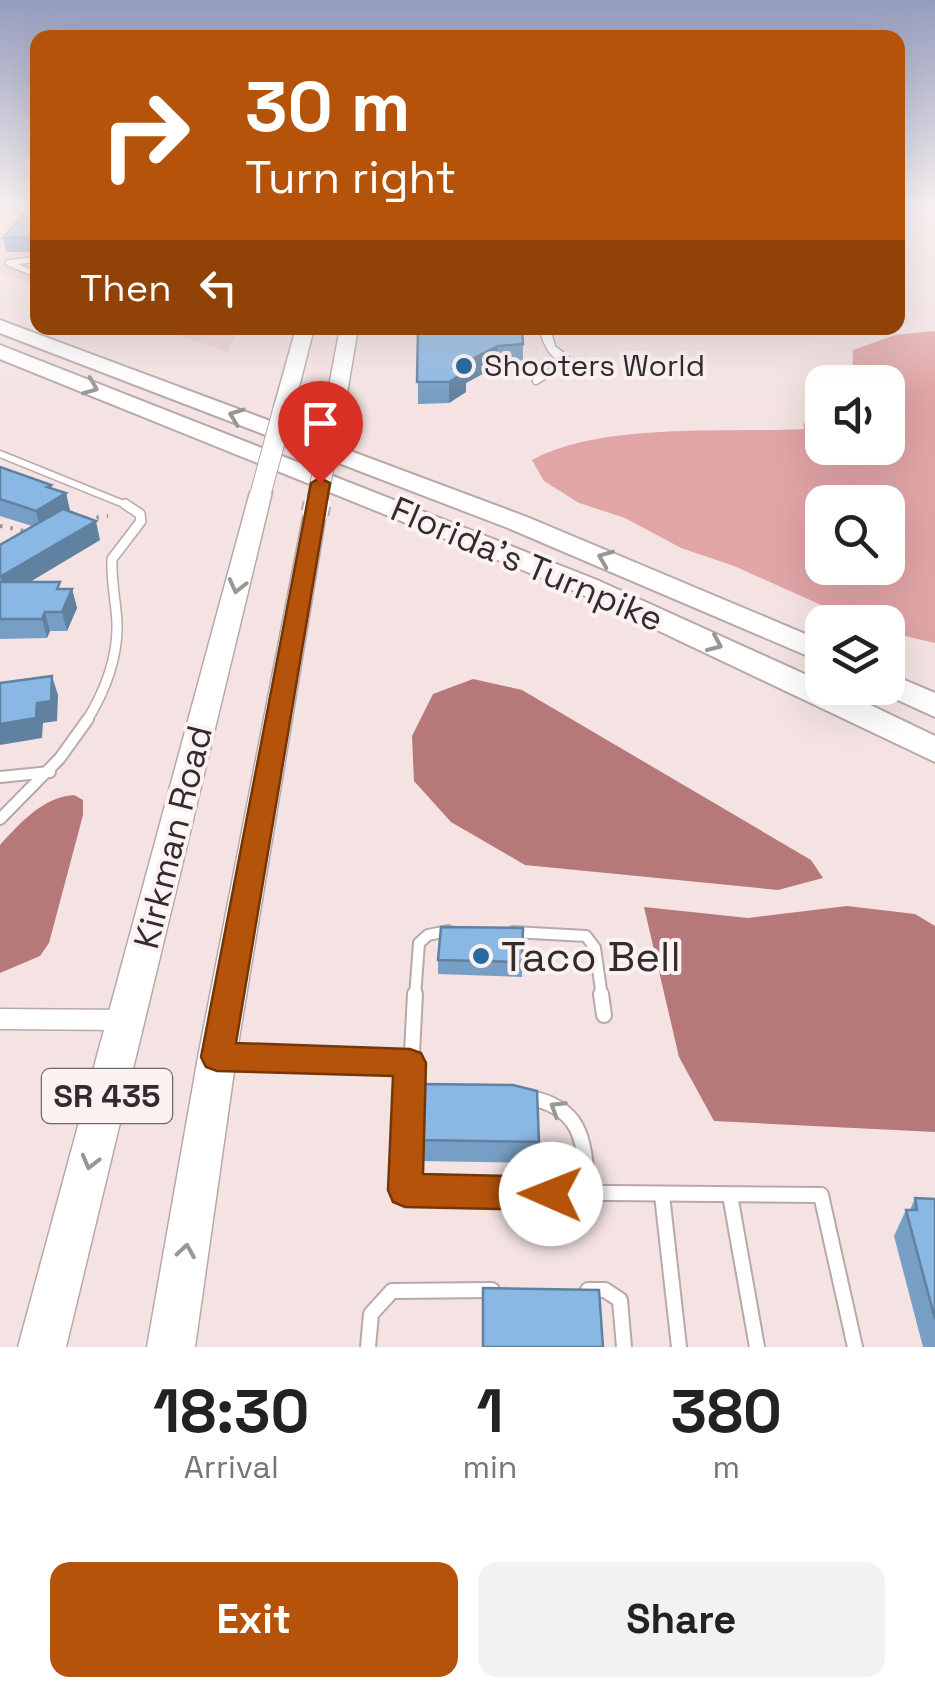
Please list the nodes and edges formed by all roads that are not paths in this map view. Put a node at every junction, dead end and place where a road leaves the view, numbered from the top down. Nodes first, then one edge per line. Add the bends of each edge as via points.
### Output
1 (0, 326) edge
2 (302, 335) edge
3 (348, 335) edge
4 (546, 335) edge
5 (0, 351) edge
6 (567, 361) joint
7 (536, 381) dead end
8 (0, 454) edge
9 (805, 646) edge
10 (905, 691) edge
11 (935, 706) edge
12 (935, 750) edge
13 (50, 772) junction
14 (0, 777) edge
15 (0, 819) edge
16 (466, 931) edge
17 (502, 932) edge
18 (604, 1014) dead end
19 (0, 1019) edge
20 (126, 1020) junction
21 (217, 1057) junction
22 (410, 1063) junction
23 (408, 1095) junction
24 (426, 1096) edge
25 (514, 1097) edge
26 (588, 1194) junction
27 (662, 1195) junction
28 (730, 1195) junction
29 (508, 1290) edge
30 (566, 1290) edge
31 (42, 1347) edge
32 (170, 1347) edge
33 (368, 1347) edge
34 (624, 1347) edge
35 (679, 1347) edge
36 (757, 1347) edge
37 (856, 1347) edge

9 -> 1 highway, Florida's Turnpike via 475,507
2 -> 20 main road, Kirkman Road / SR 435, bridge
3 - 21 main road, SR 435, bridge
4 - 6 street
5 -> 12 highway, Florida's Turnpike via 587,586
6 - 7 lane
8 - 13 lane via 140,514 112,559 117,629 100,695
10 - 11 highway
13 - 14 lane
13 - 15 lane
16 - 22 lane via 437,932 419,944
17 - 18 lane via 586,936 595,948
19 - 20 street
20 -> 31 main road, Kirkman Road / SR 435
21 - 22 lane
32 -> 21 main road, SR 435
22 - 23 lane
23 - 24 lane
23 - 26 lane via 405,1190
26 -> 25 lane via 584,1138 573,1119 548,1100
26 - 27 lane
27 - 28 lane
27 - 35 lane
28 - 36 lane
28 - 37 lane via 822,1194
29 - 33 lane via 392,1291 369,1312
30 - 34 lane via 605,1290 620,1300

